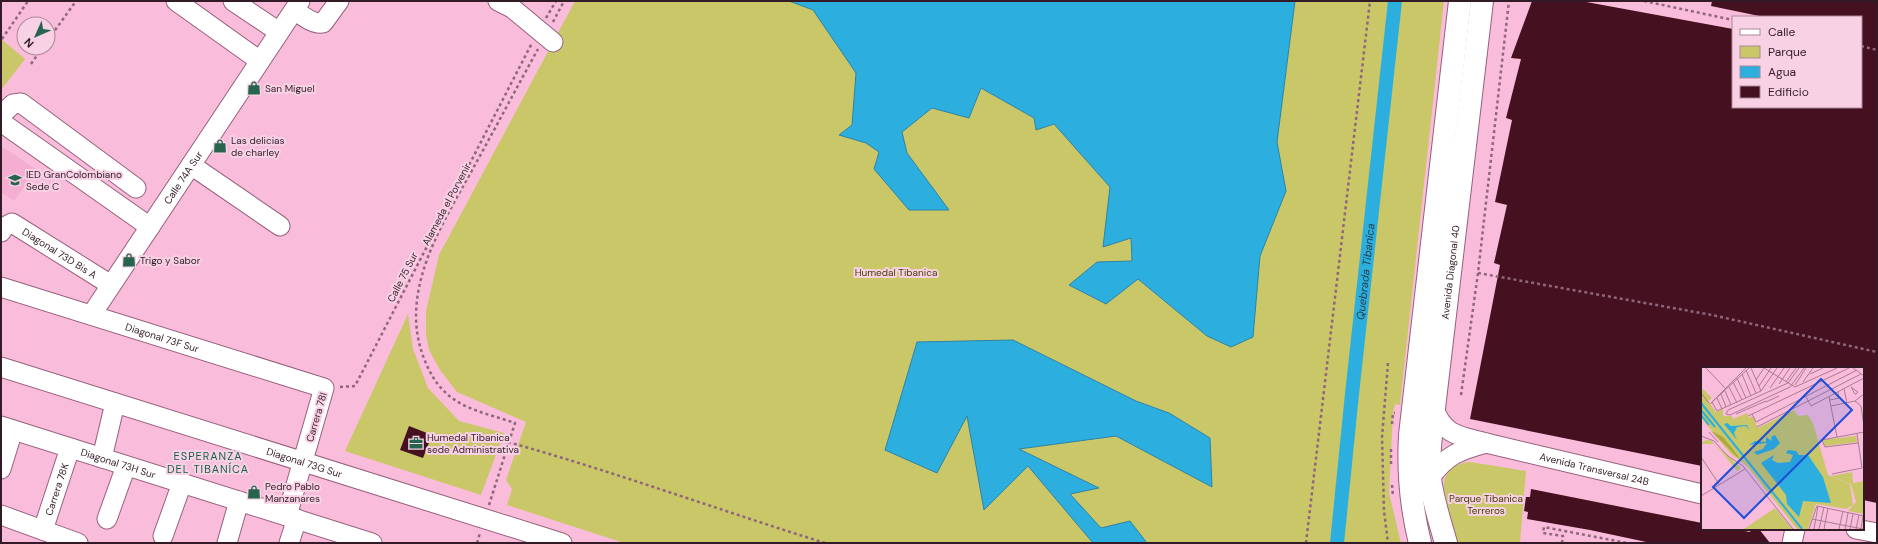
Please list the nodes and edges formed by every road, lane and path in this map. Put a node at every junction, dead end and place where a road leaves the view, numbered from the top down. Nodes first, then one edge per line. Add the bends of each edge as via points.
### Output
1 (28, 1) edge
2 (76, 1) edge
3 (176, 1) edge
4 (233, 1) edge
5 (339, 1) edge
6 (556, 1) edge
7 (564, 1) edge
8 (1370, 1) edge
9 (1460, 1) edge
10 (1482, 1) edge
11 (1509, 1) edge
12 (1644, 1) edge
13 (511, 3) edge
14 (297, 5) edge
15 (1732, 20) edge
16 (56, 29) edge
17 (279, 32) junction
18 (546, 36) junction
19 (2, 39) edge
20 (1862, 46) edge
21 (1877, 50) edge
22 (36, 56) edge
23 (260, 61) junction
24 (31, 64) dead end
25 (1, 115) edge
26 (1, 122) edge
27 (191, 165) junction
28 (136, 188) dead end
29 (280, 226) dead end
30 (150, 227) junction
31 (5, 228) edge
32 (1478, 273) junction
33 (112, 285) junction
34 (1, 287) edge
35 (92, 314) junction
36 (1877, 352) edge
37 (1388, 363) dead end
38 (1, 366) edge
39 (324, 388) junction
40 (1461, 395) dead end
41 (115, 403) junction
42 (1434, 408) junction
43 (7, 428) edge
44 (508, 442) junction
45 (1486, 443) junction
46 (70, 448) junction
47 (102, 458) junction
48 (303, 462) junction
49 (126, 466) junction
50 (1, 469) edge
51 (1430, 478) junction
52 (182, 483) junction
53 (1701, 494) edge
54 (239, 501) junction
55 (1, 515) edge
56 (292, 518) junction
57 (107, 519) dead end
58 (485, 519) junction
59 (43, 530) junction
60 (1795, 530) edge
61 (1861, 530) edge
62 (1877, 533) edge
63 (164, 536) dead end
64 (363, 542) edge
65 (78, 543) edge
66 (227, 543) edge
67 (289, 543) edge
68 (477, 543) edge
69 (562, 543) edge
70 (825, 543) edge
71 (1306, 543) edge
72 (1388, 543) edge
73 (1420, 543) edge
74 (1446, 543) edge
75 (1562, 543) edge
76 (1627, 543) edge
77 (1792, 543) edge

1 - 19 path
2 - 16 path
3 - 23 street
4 - 17 street
5 - 14 street via 323,23 319,24 311,20
6 - 18 path, Calle 75 Sur
7 - 18 path, Alameda el Porvenir
8 - 71 path
9 - 73 main road, Avenida Diagonal 40 via 1408,460 1410,494
10 - 42 main road, Avenida Diagonal 40
11 - 32 path
12 - 15 path
13 - 18 street
14 - 17 street, Calle 74A Sur
17 - 23 street, Calle 74A Sur
18 - 39 path, Calle 75 Sur via 355,386
18 - 44 path, Alameda el Porvenir via 432,244 420,284 417,307 417,334 421,352 435,382 457,402 515,423
20 - 21 path
22 - 24 path
23 - 27 street, Calle 74A Sur via 213,148
25 - 28 street via 13,104 21,103
26 - 30 street
27 - 29 street
27 - 30 street, Calle 74A Sur
30 - 33 street, Calle 74A Sur
31 - 33 street, Diagonal 73D Bis A via 12,223
32 - 36 path via 1712,315
32 - 40 path
33 - 35 street, Calle 74A Sur
34 - 35 street, Diagonal 73F Sur
35 - 39 street, Diagonal 73F Sur
37 - 72 path via 1382,437 1384,511
38 - 41 street, Diagonal 73G Sur
39 - 48 street, Carrera 78I
41 - 47 street
41 - 48 street, Diagonal 73G Sur
42 - 45 street, Avenida Transversal 24B via 1438,420 1445,428
42 - 51 main road, Avenida Diagonal 40
43 - 46 street, Diagonal 73H Sur
43 - 50 street
44 - 58 path, Alameda el Porvenir
44 - 70 path via 578,462 736,516
45 - 51 street, Avenida Transversal 24B via 1451,456 1439,465
45 - 53 street, Avenida Transversal 24B
46 - 47 street, Diagonal 73H Sur
46 - 59 street, Carrera 78K
47 - 49 street, Diagonal 73H Sur
48 - 56 street, Carrera 78I
48 - 58 street, Diagonal 73G Sur
49 - 52 street, Diagonal 73H Sur
49 - 57 street
51 - 74 main road, Avenida Diagonal 40
52 - 54 street, Diagonal 73H Sur
52 - 63 street
54 - 56 street, Diagonal 73H Sur
54 - 66 street
55 - 59 street
56 - 64 street, Diagonal 73H Sur
56 - 67 street, Carrera 78I
58 - 68 path, Alameda el Porvenir
58 - 69 street, Diagonal 73G Sur
59 - 65 street
60 - 77 street
61 - 62 street
75 - 76 path via 1563,536 1543,533 1544,527

